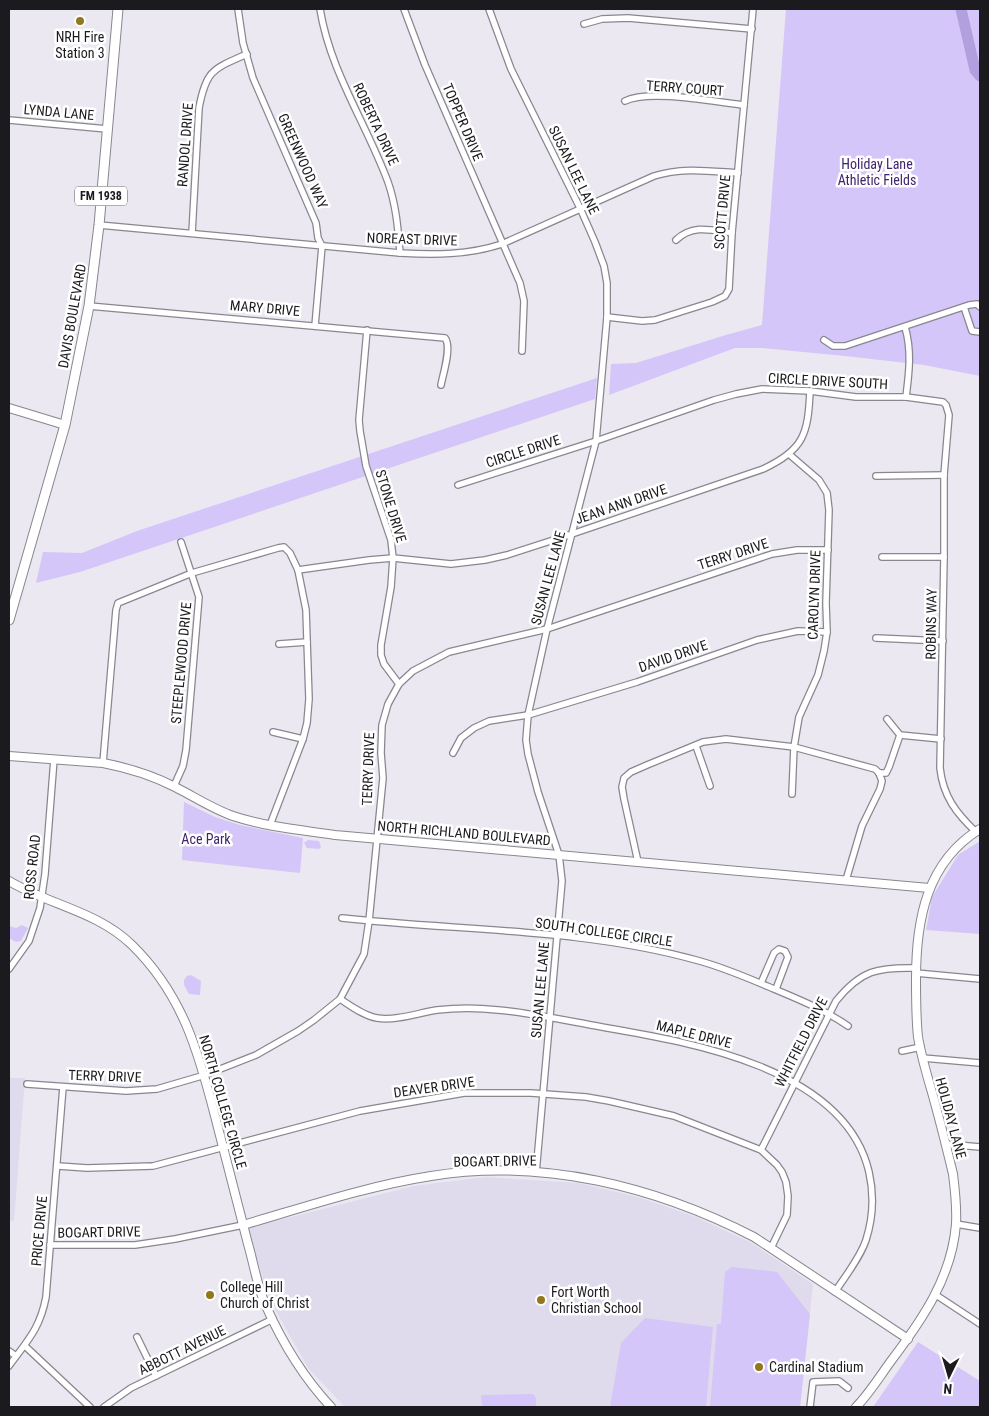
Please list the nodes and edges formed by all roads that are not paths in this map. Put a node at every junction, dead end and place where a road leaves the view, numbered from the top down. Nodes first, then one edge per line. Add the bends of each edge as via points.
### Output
1 (118, 9) edge
2 (238, 9) edge
3 (320, 9) edge
4 (404, 9) edge
5 (489, 9) edge
6 (753, 9) edge
7 (584, 24) dead end
8 (752, 30) junction
9 (247, 54) junction
10 (625, 101) dead end
11 (744, 105) junction
12 (9, 120) edge
13 (107, 129) junction
14 (738, 173) junction
15 (580, 208) junction
16 (99, 224) junction
17 (192, 233) junction
18 (732, 233) junction
19 (676, 240) dead end
20 (502, 244) junction
21 (322, 246) junction
22 (400, 253) junction
23 (89, 306) junction
24 (964, 307) junction
25 (980, 307) edge
26 (607, 317) junction
27 (315, 326) junction
28 (905, 327) junction
29 (367, 330) junction
30 (980, 332) edge
31 (824, 340) dead end
32 (522, 351) dead end
33 (441, 385) dead end
34 (810, 391) junction
35 (906, 397) junction
36 (946, 405) joint
37 (9, 408) edge
38 (65, 425) junction
39 (596, 441) junction
40 (790, 455) junction
41 (944, 475) junction
42 (876, 476) dead end
43 (458, 485) dead end
44 (572, 534) junction
45 (181, 542) dead end
46 (828, 550) junction
47 (882, 556) dead end
48 (944, 557) junction
49 (393, 558) junction
50 (298, 570) junction
51 (192, 573) junction
52 (9, 620) edge
53 (547, 629) junction
54 (827, 632) junction
55 (876, 638) dead end
56 (943, 641) junction
57 (307, 642) junction
58 (279, 644) dead end
59 (399, 684) junction
60 (528, 715) junction
61 (887, 719) dead end
62 (273, 732) dead end
63 (900, 735) junction
64 (303, 739) junction
65 (941, 739) junction
66 (696, 746) junction
67 (794, 747) junction
68 (453, 753) dead end
69 (9, 756) edge
70 (54, 759) junction
71 (103, 763) junction
72 (879, 773) junction
73 (174, 786) junction
74 (710, 786) dead end
75 (792, 794) dead end
76 (270, 825) junction
77 (978, 830) edge
78 (377, 838) junction
79 (559, 855) junction
80 (638, 862) junction
81 (846, 880) junction
82 (9, 881) edge
83 (929, 888) junction
84 (42, 896) junction
85 (342, 918) dead end
86 (369, 921) junction
87 (557, 936) junction
88 (9, 969) edge
89 (916, 971) junction
90 (980, 979) edge
91 (761, 983) junction
92 (776, 989) junction
93 (340, 1000) junction
94 (830, 1014) junction
95 (550, 1018) junction
96 (848, 1026) dead end
97 (920, 1047) junction
98 (902, 1051) dead end
99 (923, 1058) junction
100 (980, 1063) edge
101 (205, 1075) junction
102 (27, 1084) dead end
103 (794, 1084) junction
104 (63, 1087) junction
105 (542, 1094) junction
106 (946, 1144) junction
107 (980, 1147) edge
108 (224, 1148) junction
109 (760, 1150) junction
110 (58, 1166) junction
111 (536, 1173) junction
112 (956, 1224) junction
113 (243, 1225) junction
114 (980, 1228) edge
115 (50, 1245) junction
116 (771, 1248) junction
117 (835, 1292) junction
118 (936, 1295) junction
119 (273, 1319) junction
120 (980, 1324) edge
121 (137, 1337) dead end
122 (908, 1339) junction
123 (25, 1346) junction
124 (9, 1352) edge
125 (16, 1356) junction
126 (9, 1366) edge
127 (156, 1376) junction
128 (848, 1388) dead end
129 (329, 1405) edge
130 (90, 1407) edge
131 (104, 1407) edge
132 (810, 1407) edge
133 (856, 1407) edge

1 - 13 main road, DAVIS BOULEVARD / FM 1938
2 - 9 street, GREENWOOD WAY
3 - 22 street, ROBERTA DRIVE via 333,61 388,183 397,215
4 - 20 street, TOPPER DRIVE
5 - 15 street, SUSAN LEE LANE via 511,69
6 - 8 street, SCOTT DRIVE
7 - 8 street via 602,19 628,18
8 - 11 street, SCOTT DRIVE
9 - 17 street, RANDOL DRIVE via 218,67 205,82 199,108
9 - 21 street, GREENWOOD WAY via 253,78 310,207
10 - 11 street, TERRY COURT via 650,95
11 - 14 street, SCOTT DRIVE
12 - 13 street, LYNDA LANE
13 - 16 main road, DAVIS BOULEVARD / FM 1938
14 - 15 street, NOREAST DRIVE via 690,169 667,172
14 - 18 street, SCOTT DRIVE
15 - 20 street, NOREAST DRIVE
15 - 26 street, SUSAN LEE LANE via 604,266
16 - 17 street, NOREAST DRIVE
16 - 23 main road, DAVIS BOULEVARD / FM 1938
17 - 21 street, NOREAST DRIVE
18 - 19 street via 696,229
18 - 26 street, SCOTT DRIVE via 729,289 724,296 655,320
20 - 22 street, NOREAST DRIVE via 462,254
20 - 32 street, TOPPER DRIVE via 523,290
21 - 22 street, NOREAST DRIVE
21 - 27 street, GREENWOOD WAY
23 - 27 street, MARY DRIVE
23 - 38 main road, DAVIS BOULEVARD / FM 1938
24 - 25 street via 977,304
24 - 28 street
24 - 30 street via 972,332
26 - 39 street, SUSAN LEE LANE
27 - 29 street, MARY DRIVE
28 - 31 street via 844,346 833,346
28 - 35 street via 910,346
29 - 33 street, MARY DRIVE via 445,338 448,348
29 - 49 street, STONE DRIVE via 360,431 366,466 387,526
34 - 35 street, CIRCLE DRIVE SOUTH via 856,398
34 - 39 street, CIRCLE DRIVE SOUTH via 762,389 736,394
34 - 40 street via 807,423
35 - 36 street, CIRCLE DRIVE SOUTH
36 - 41 street, ROBINS WAY via 949,415
37 - 38 street
38 - 52 main road, DAVIS BOULEVARD / FM 1938
39 - 43 street, CIRCLE DRIVE
39 - 44 street, SUSAN LEE LANE
40 - 44 street, JEAN ANN DRIVE via 763,469
40 - 46 street, CAROLYN DRIVE via 819,480 827,493
41 - 42 street
41 - 48 street, ROBINS WAY
44 - 49 street, JEAN ANN DRIVE via 507,555 466,564
44 - 53 street, SUSAN LEE LANE
45 - 51 street, STEEPLEWOOD DRIVE
46 - 53 street, TERRY DRIVE via 772,554
46 - 54 street, CAROLYN DRIVE
47 - 48 street
48 - 56 street, ROBINS WAY
49 - 50 street, JEAN ANN DRIVE
49 - 59 street, STONE DRIVE via 381,654 384,664
50 - 51 street via 284,547
50 - 57 street via 306,610
51 - 71 street via 118,603
51 - 73 street, STEEPLEWOOD DRIVE via 199,597 197,635 186,750
53 - 59 street, TERRY DRIVE via 449,652 413,671
53 - 60 street, SUSAN LEE LANE
54 - 60 street, DAVID DRIVE via 798,630 757,640 637,682
54 - 67 street, CAROLYN DRIVE via 818,675 799,717
55 - 56 street
56 - 65 street, ROBINS WAY
57 - 58 street
57 - 64 street via 309,699
59 - 78 street, TERRY DRIVE via 388,704 382,725 383,778
60 - 68 street, DAVID DRIVE via 488,721 474,728 461,738
60 - 79 street, SUSAN LEE LANE via 528,754
61 - 63 street
62 - 64 street
63 - 65 street
63 - 72 street via 890,767
64 - 76 street
65 - 77 street, ROBINS WAY via 940,768 946,793 956,812
66 - 67 street via 703,742 726,740
66 - 74 street
66 - 80 street via 631,772 624,778 622,787
67 - 72 street via 875,769
67 - 75 street, CAROLYN DRIVE
69 - 70 street, NORTH RICHLAND BOULEVARD
70 - 71 street, NORTH RICHLAND BOULEVARD
70 - 84 street, ROSS ROAD
71 - 73 street, NORTH RICHLAND BOULEVARD via 139,771
72 - 81 street via 880,788 862,826
73 - 76 street, NORTH RICHLAND BOULEVARD via 234,816
76 - 78 street, NORTH RICHLAND BOULEVARD
77 - 83 street, HOLIDAY LANE via 947,858
78 - 79 street, NORTH RICHLAND BOULEVARD
78 - 86 street, TERRY DRIVE
79 - 80 street, NORTH RICHLAND BOULEVARD
79 - 87 street, SUSAN LEE LANE via 562,881
80 - 81 street, NORTH RICHLAND BOULEVARD
81 - 83 street, NORTH RICHLAND BOULEVARD
82 - 84 street, NORTH COLLEGE CIRCLE
83 - 89 street, HOLIDAY LANE via 920,921
84 - 88 street, ROSS ROAD via 29,941
84 - 101 street, NORTH COLLEGE CIRCLE via 104,923 151,966 185,1020
85 - 86 street, SOUTH COLLEGE CIRCLE
86 - 87 street, SOUTH COLLEGE CIRCLE
86 - 93 street, TERRY DRIVE via 364,954
87 - 91 street, SOUTH COLLEGE CIRCLE via 668,953
87 - 95 street, SUSAN LEE LANE
89 - 90 street, WHITFIELD DRIVE
89 - 94 street, WHITFIELD DRIVE via 883,968 857,980 836,1000
89 - 97 street, HOLIDAY LANE
91 - 92 street, SOUTH COLLEGE CIRCLE
91 - 92 street via 774,954 779,949 785,951 788,957
92 - 94 street, SOUTH COLLEGE CIRCLE
93 - 95 street, MAPLE DRIVE via 378,1018 439,1010 497,1010
93 - 101 street, TERRY DRIVE via 274,1045
94 - 96 street, SOUTH COLLEGE CIRCLE
94 - 103 street, WHITFIELD DRIVE
95 - 103 street, MAPLE DRIVE via 701,1046 736,1057
95 - 105 street, SUSAN LEE LANE
97 - 98 street
97 - 99 street, HOLIDAY LANE
99 - 100 street
99 - 106 street, HOLIDAY LANE
101 - 104 street, TERRY DRIVE via 150,1090 126,1092
101 - 108 street, NORTH COLLEGE CIRCLE
102 - 104 street, TERRY DRIVE
103 - 109 street, WHITFIELD DRIVE
103 - 117 street, MAPLE DRIVE via 813,1094 844,1122 862,1148 871,1181 871,1219 866,1239
104 - 110 street, PRICE DRIVE
105 - 108 street, DEAVER DRIVE via 446,1095 360,1111
105 - 109 street, DEAVER DRIVE via 609,1101 674,1116
105 - 111 street, SUSAN LEE LANE
106 - 107 street
106 - 112 street, HOLIDAY LANE via 953,1174
108 - 110 street, DEAVER DRIVE via 153,1166
108 - 113 street, NORTH COLLEGE CIRCLE
109 - 116 street, DEAVER DRIVE via 778,1165 788,1196 787,1215
110 - 115 street, PRICE DRIVE
111 - 113 street, BOGART DRIVE via 487,1171 392,1183
111 - 116 street, BOGART DRIVE via 593,1179 647,1192 707,1214
112 - 114 street
112 - 118 street, HOLIDAY LANE via 945,1273
113 - 115 street, BOGART DRIVE via 135,1245
113 - 119 street, NORTH COLLEGE CIRCLE via 261,1291
115 - 123 street, PRICE DRIVE via 44,1310
116 - 117 street, BOGART DRIVE
117 - 122 street, BOGART DRIVE
118 - 120 street
118 - 122 street, HOLIDAY LANE
119 - 127 street, ABBOTT AVENUE
119 - 129 street, NORTH COLLEGE CIRCLE via 300,1369
121 - 127 street
122 - 133 street, HOLIDAY LANE
123 - 125 street, PRICE DRIVE
123 - 130 street
124 - 125 street
125 - 126 street, PRICE DRIVE
127 - 131 street, ABBOTT AVENUE
128 - 132 street via 839,1381 813,1382

